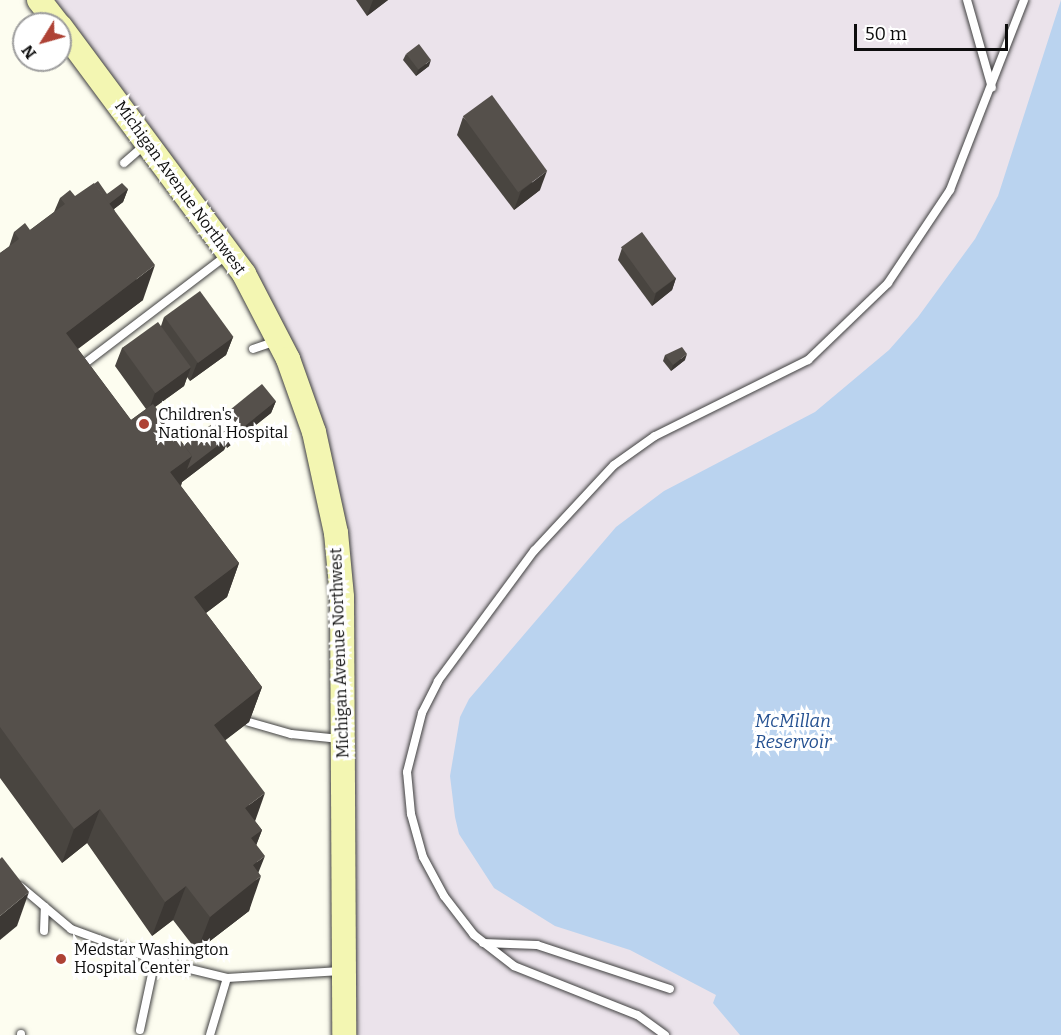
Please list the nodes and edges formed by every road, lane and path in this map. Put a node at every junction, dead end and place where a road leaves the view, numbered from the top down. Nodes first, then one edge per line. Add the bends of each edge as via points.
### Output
1 (39, 0) edge
2 (967, 0) edge
3 (1024, 0) edge
4 (49, 12) edge
5 (72, 42) edge
6 (992, 88) junction
7 (148, 142) junction
8 (124, 163) dead end
9 (230, 253) junction
10 (279, 339) junction
11 (253, 349) dead end
12 (72, 373) edge
13 (249, 722) edge
14 (343, 739) junction
15 (9, 877) edge
16 (45, 908) junction
17 (44, 931) dead end
18 (483, 943) junction
19 (156, 960) junction
20 (344, 971) junction
21 (227, 978) junction
22 (670, 989) dead end
23 (140, 1030) dead end
24 (210, 1035) edge
25 (344, 1035) edge
26 (665, 1035) edge

1 - 4 main road, Michigan Avenue Northwest
2 - 6 lane
3 - 6 lane
5 - 7 main road, Michigan Avenue Northwest
6 - 18 lane via 950,190 888,283 850,325 808,360 655,436 614,465 534,551 438,681 413,744 408,772 411,813 444,896
7 - 8 lane
7 - 9 main road, Michigan Avenue Northwest
9 - 10 main road, Michigan Avenue Northwest
9 - 12 lane
10 - 11 lane
10 - 14 main road, Michigan Avenue Northwest via 307,407 336,533
13 - 14 lane via 291,734
14 - 20 main road, Michigan Avenue Northwest
15 - 16 lane
16 - 17 lane
16 - 19 lane via 70,929
18 - 22 lane via 537,945
18 - 26 lane via 514,966 637,1015
19 - 21 lane
19 - 23 lane
20 - 21 lane
20 - 25 main road, Michigan Avenue Northwest
21 - 24 lane

